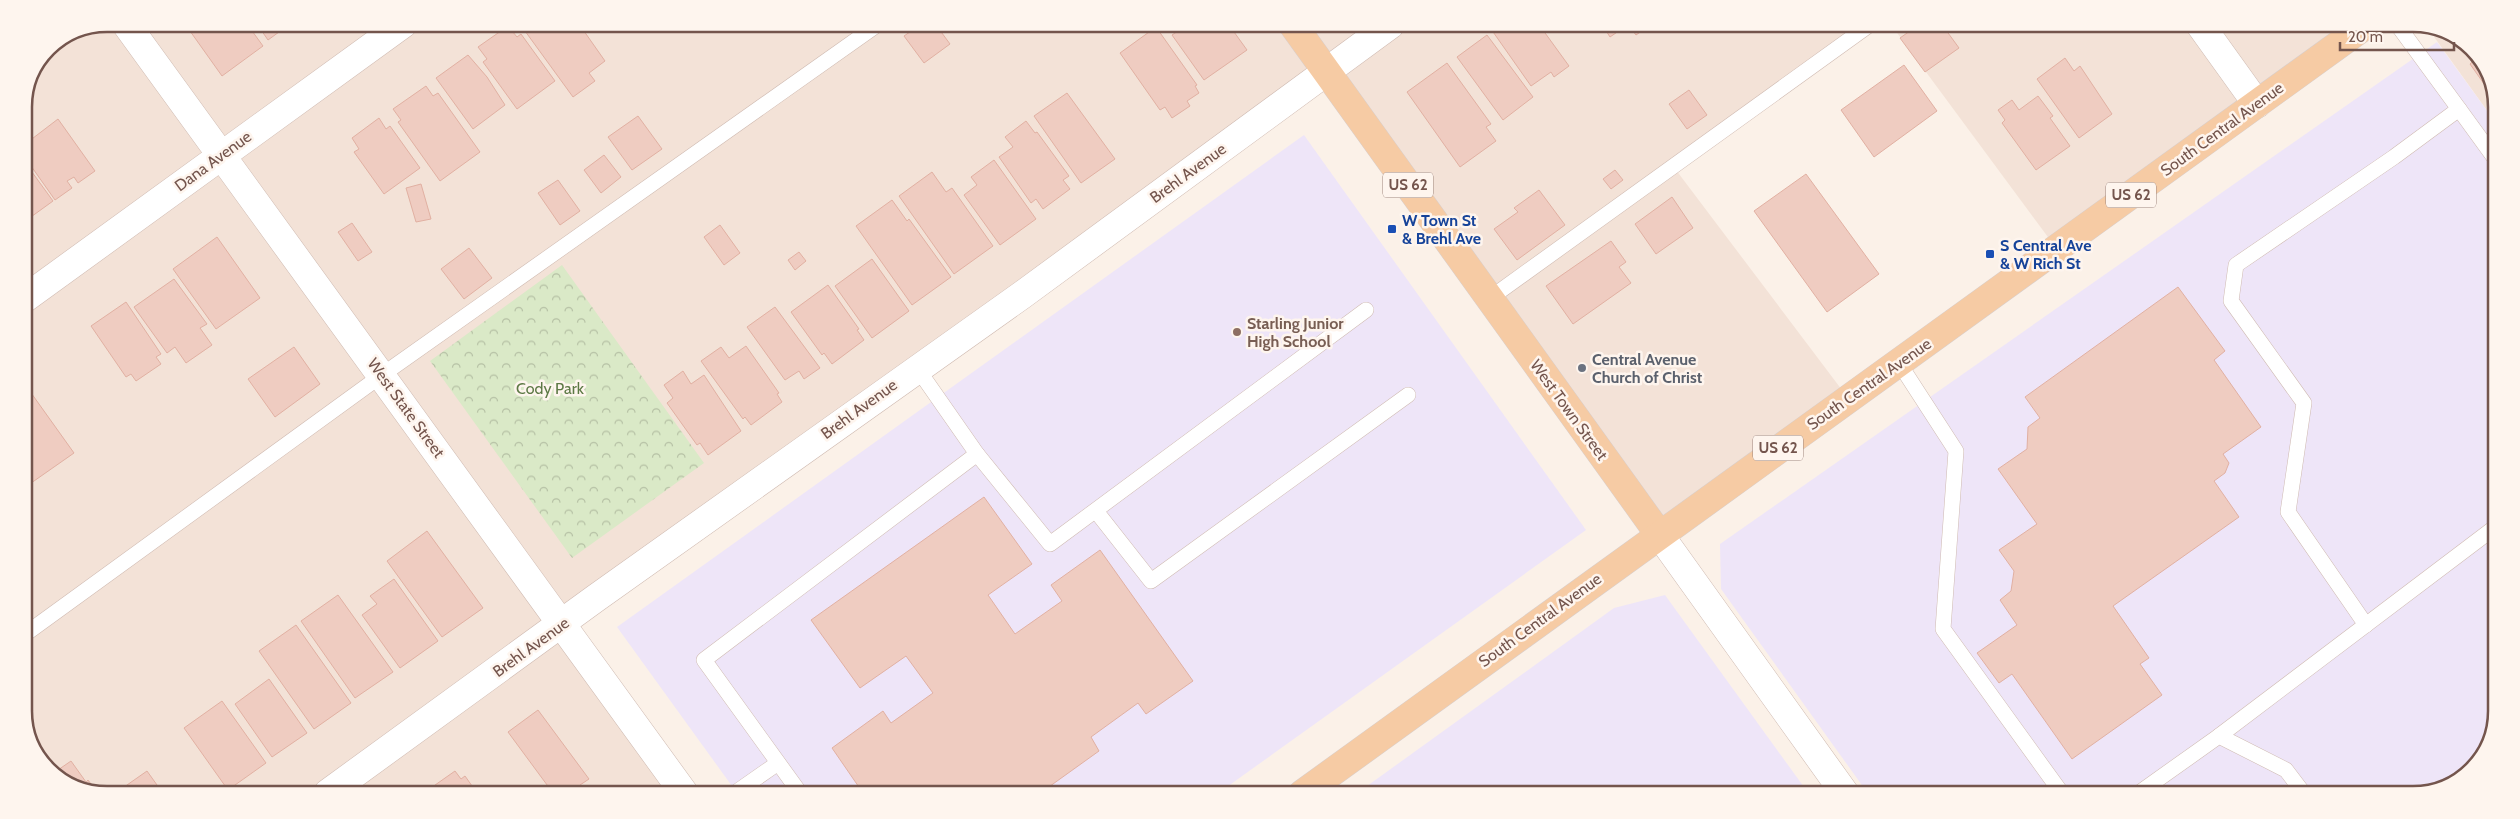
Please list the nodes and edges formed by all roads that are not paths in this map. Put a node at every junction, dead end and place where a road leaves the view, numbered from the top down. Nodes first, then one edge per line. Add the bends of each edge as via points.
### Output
1 (132, 32) edge
2 (392, 32) edge
3 (867, 32) edge
4 (1298, 32) edge
5 (1380, 32) edge
6 (1860, 32) edge
7 (2205, 32) edge
8 (2356, 32) edge
9 (2403, 32) edge
10 (1326, 71) junction
11 (2257, 104) junction
12 (2459, 109) junction
13 (2487, 148) edge
14 (221, 156) junction
15 (32, 293) edge
16 (1489, 299) junction
17 (1366, 310) dead end
18 (1899, 363) junction
19 (917, 368) junction
20 (382, 375) junction
21 (1408, 395) dead end
22 (978, 454) junction
23 (1096, 511) junction
24 (2488, 533) edge
25 (1658, 534) junction
26 (562, 625) junction
27 (2366, 625) junction
28 (33, 630) edge
29 (2218, 736) junction
30 (778, 763) junction
31 (338, 786) edge
32 (679, 786) edge
33 (745, 786) edge
34 (795, 786) edge
35 (1313, 786) edge
36 (1840, 786) edge
37 (2056, 786) edge
38 (2149, 786) edge
39 (2298, 786) edge

1 - 14 street, West State Street
2 - 14 street, Dana Avenue
3 - 20 lane
4 - 10 main road, West Town Street / US 62
5 - 10 street, Brehl Avenue
6 - 16 lane
7 - 11 street
8 - 11 main road, South Central Avenue / US 62
9 - 12 lane
10 - 16 main road, West Town Street / US 62
10 - 19 street, Brehl Avenue via 1022,295
11 - 18 main road, South Central Avenue / US 62
12 - 13 lane
12 - 27 lane via 2236,265 2231,302 2304,403 2288,512
14 - 15 street, Dana Avenue
14 - 20 street, West State Street
16 - 25 main road, West Town Street / US 62
17 - 23 lane
18 - 25 main road, South Central Avenue / US 62
18 - 37 lane via 1956,451 1943,629
19 - 22 lane
19 - 26 street, Brehl Avenue
20 - 26 street, West State Street
20 - 28 lane
21 - 23 lane via 1151,581
22 - 23 lane via 1050,544
22 - 30 lane via 704,660
24 - 27 lane
25 - 35 main road, South Central Avenue
25 - 36 street, West Town Street
26 - 31 street, Brehl Avenue
26 - 32 street, West State Street
27 - 29 lane
29 - 38 lane
29 - 39 lane via 2286,770
30 - 33 lane
30 - 34 lane

